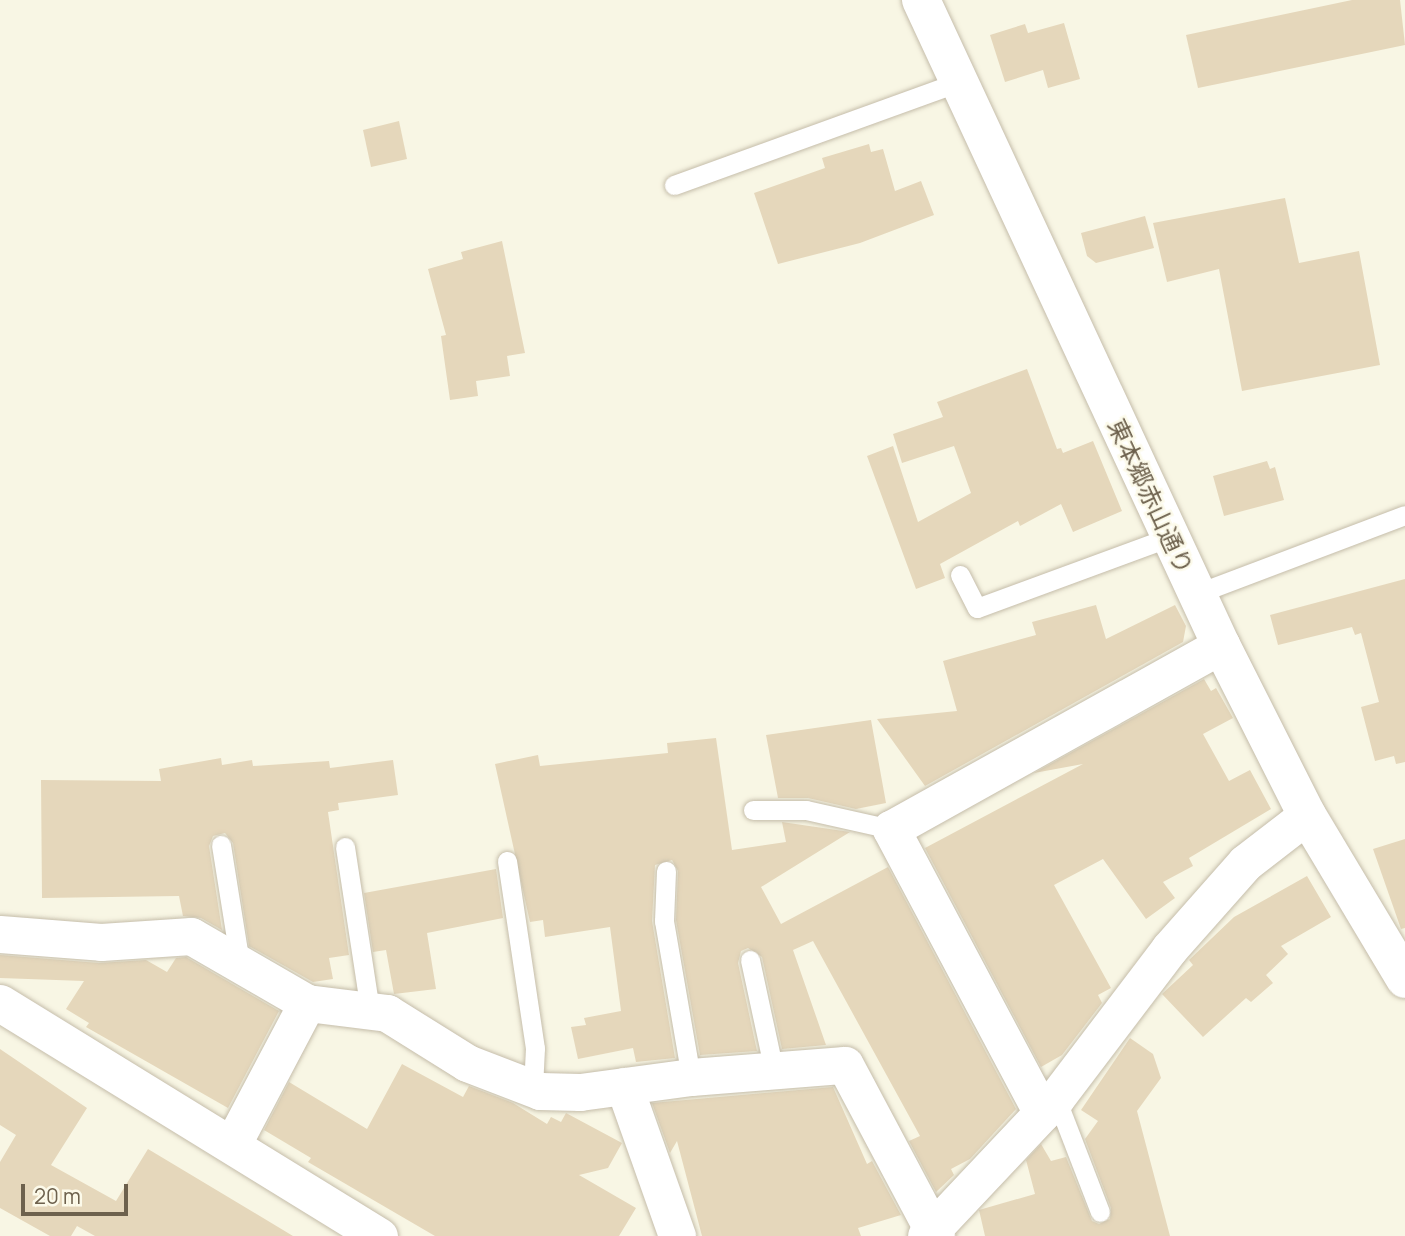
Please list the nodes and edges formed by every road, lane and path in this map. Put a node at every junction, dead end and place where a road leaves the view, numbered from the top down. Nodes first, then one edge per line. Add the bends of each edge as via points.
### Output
1 (921, 0) edge
2 (958, 82) junction
3 (674, 185) dead end
4 (1405, 515) edge
5 (1170, 537) junction
6 (960, 575) dead end
7 (1196, 594) junction
8 (1221, 645) junction
9 (753, 810) dead end
10 (1307, 815) junction
11 (891, 829) junction
12 (221, 845) dead end
13 (345, 847) dead end
14 (507, 861) dead end
15 (666, 871) dead end
16 (0, 934) edge
17 (750, 960) dead end
18 (240, 964) junction
19 (1405, 979) edge
20 (0, 1003) edge
21 (307, 1003) junction
22 (370, 1011) junction
23 (774, 1071) junction
24 (691, 1077) junction
25 (624, 1086) junction
26 (533, 1088) junction
27 (1049, 1106) junction
28 (232, 1145) junction
29 (1100, 1212) dead end
30 (931, 1235) edge
31 (379, 1236) edge
32 (677, 1236) edge

1 - 2 street, 東本郷赤山通り
2 - 3 lane
2 - 5 street, 東本郷赤山通り
4 - 7 lane
5 - 6 lane via 977,608
5 - 7 street, 東本郷赤山通り
7 - 8 street, 東本郷赤山通り
8 - 10 street, 東本郷赤山通り
8 - 11 street
9 - 11 lane via 806,810
10 - 19 street, 東本郷赤山通り
10 - 27 street via 1245,863 1170,948
11 - 27 street
12 - 18 lane
13 - 22 lane
14 - 26 lane via 536,1048
15 - 24 lane via 664,921
16 - 18 street via 101,942 191,936
17 - 23 lane
18 - 21 street
20 - 28 street
21 - 22 street
21 - 28 street
22 - 26 street via 387,1013 467,1063
23 - 24 street
23 - 30 street via 845,1065
24 - 25 street
25 - 26 street via 580,1093
25 - 32 street
27 - 29 lane
27 - 30 street
28 - 31 street

